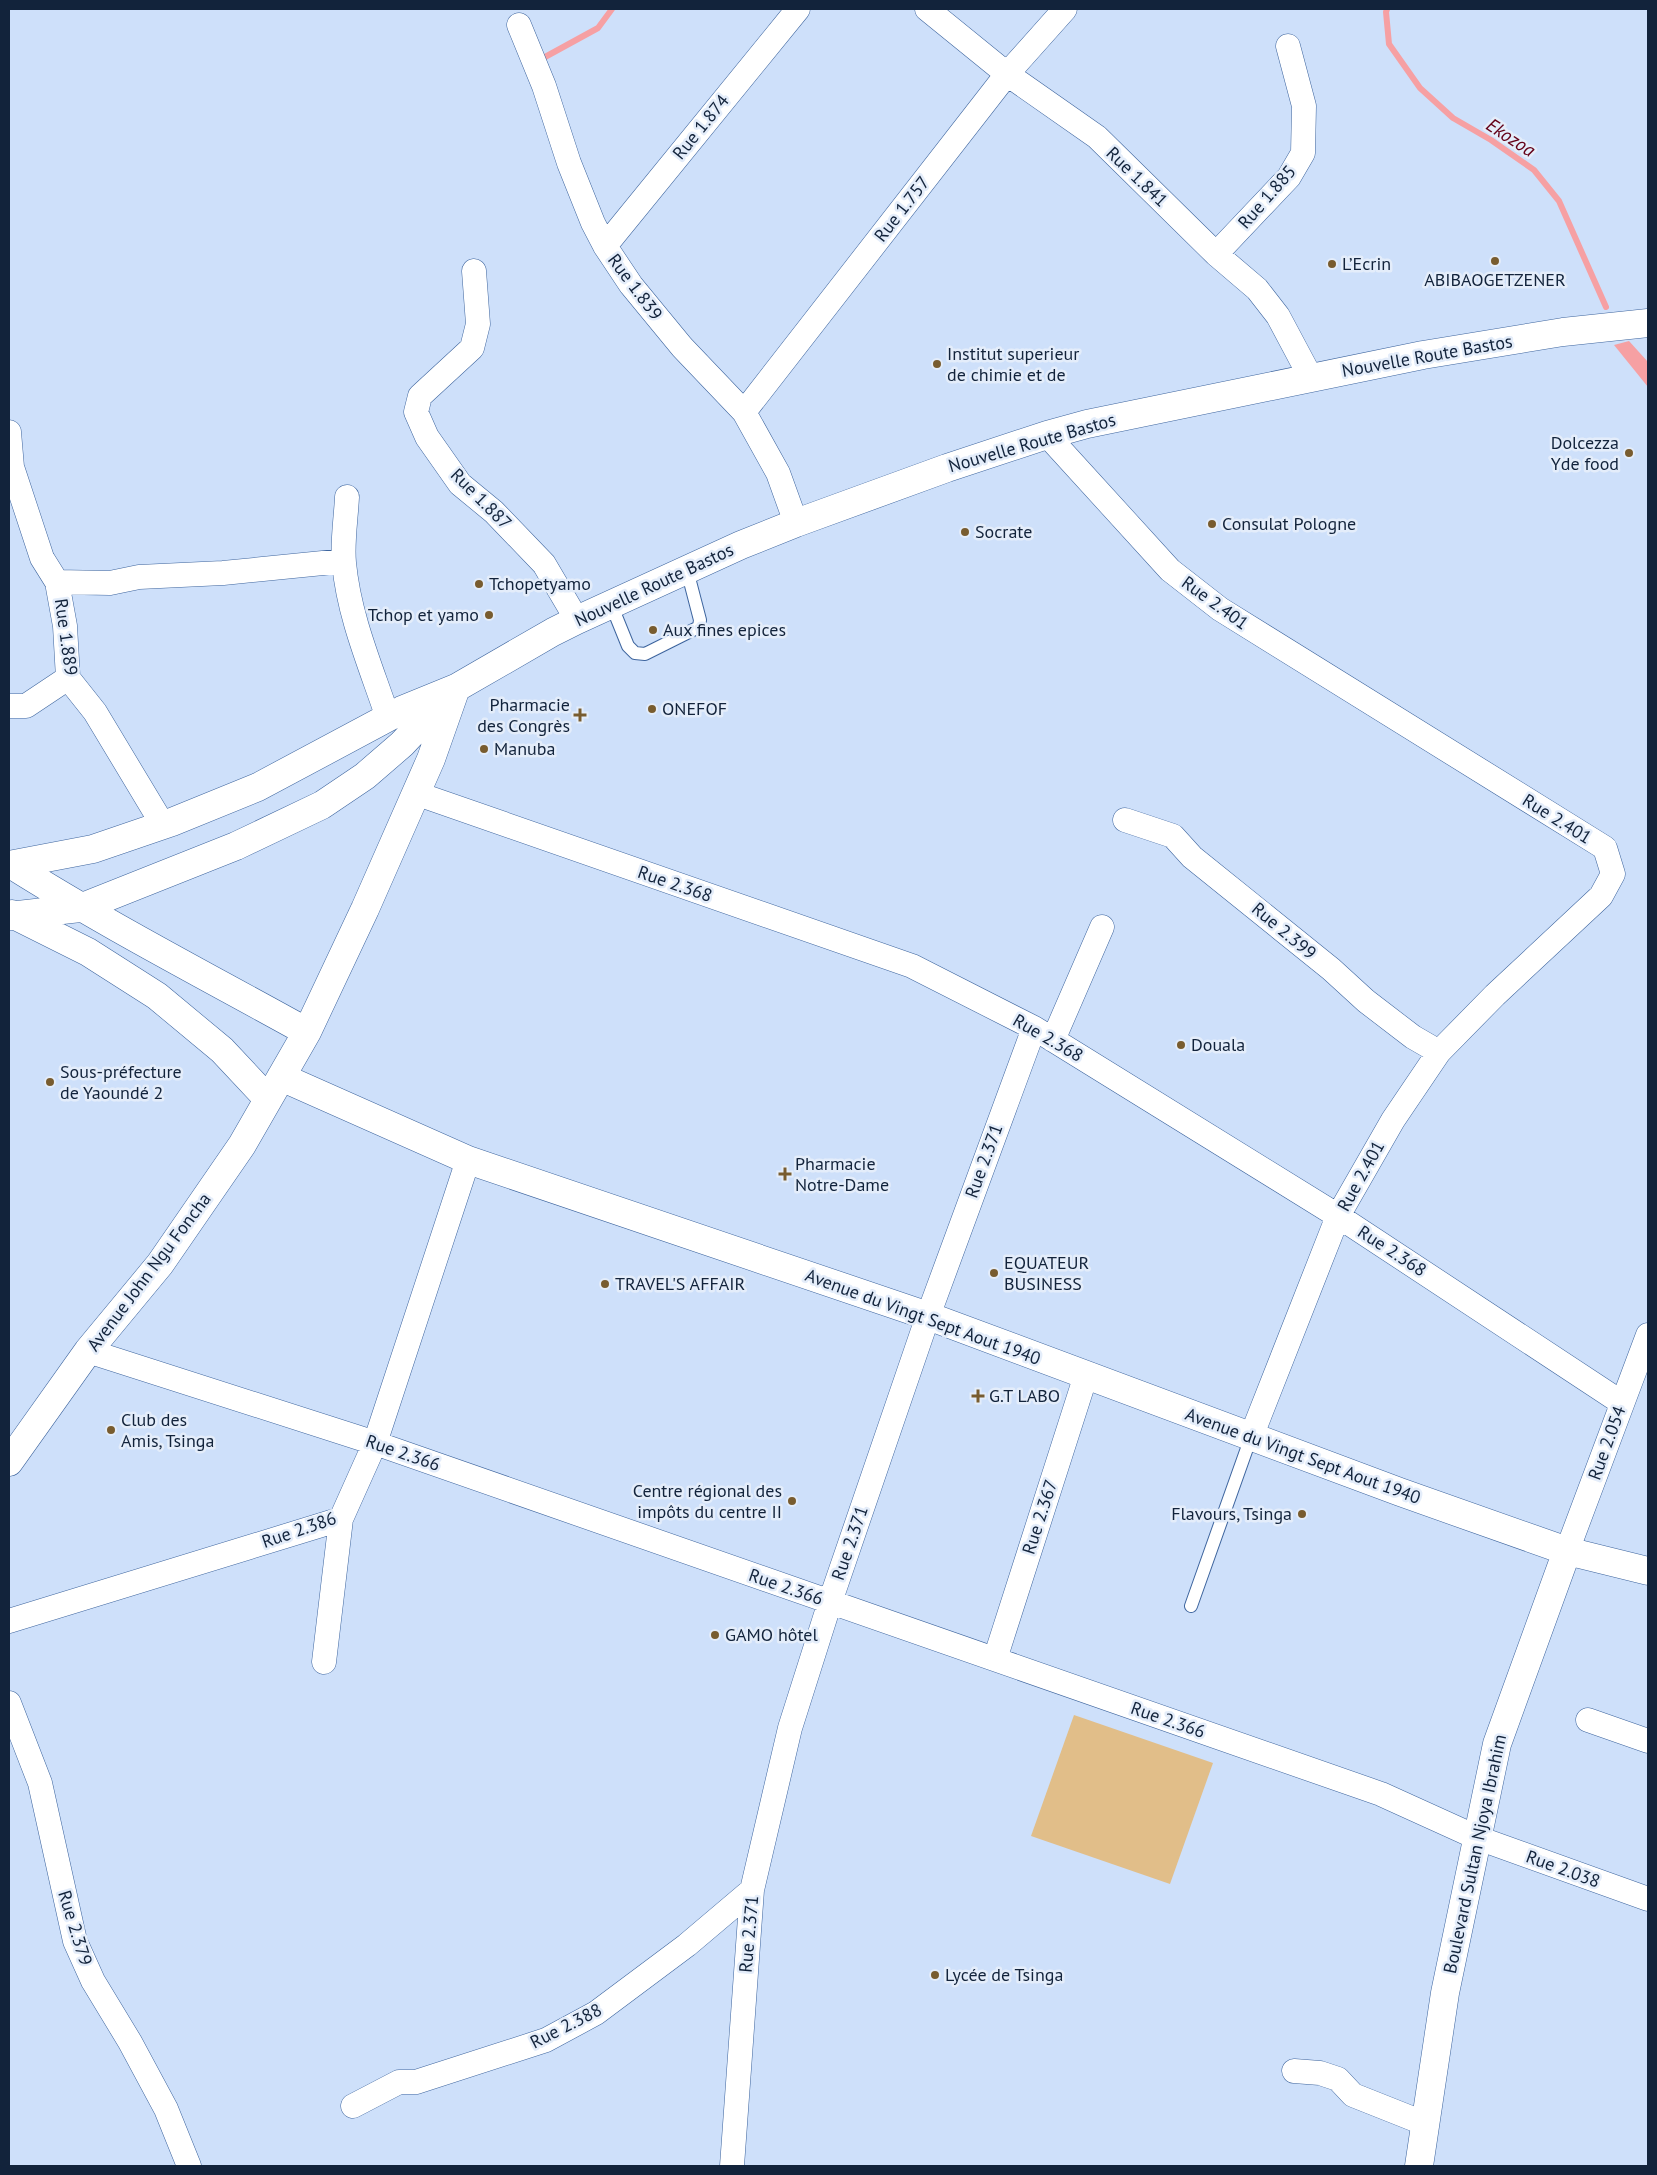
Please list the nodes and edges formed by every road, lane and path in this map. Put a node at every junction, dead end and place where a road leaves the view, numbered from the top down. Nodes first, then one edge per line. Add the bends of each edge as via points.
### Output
1 (798, 9) edge
2 (927, 9) edge
3 (1065, 9) edge
4 (519, 25) dead end
5 (1288, 46) dead end
6 (1007, 74) junction
7 (605, 246) junction
8 (1216, 254) junction
9 (474, 271) dead end
10 (1648, 323) edge
11 (1311, 378) junction
12 (744, 412) junction
13 (9, 432) edge
14 (1047, 435) junction
15 (347, 497) dead end
16 (796, 523) junction
17 (343, 561) junction
18 (687, 570) junction
19 (57, 582) junction
20 (611, 604) junction
21 (577, 620) junction
22 (68, 678) junction
23 (456, 688) junction
24 (9, 706) edge
25 (388, 718) junction
26 (415, 793) junction
27 (1125, 820) dead end
28 (164, 825) junction
29 (10, 865) edge
30 (80, 908) junction
31 (10, 915) edge
32 (1102, 927) dead end
33 (307, 1032) junction
34 (1043, 1034) junction
35 (1439, 1052) junction
36 (274, 1088) junction
37 (468, 1160) junction
38 (1338, 1216) junction
39 (928, 1316) junction
40 (1648, 1335) edge
41 (88, 1351) junction
42 (1086, 1376) junction
43 (1622, 1403) junction
44 (1251, 1437) junction
45 (375, 1443) junction
46 (9, 1462) edge
47 (341, 1519) junction
48 (1567, 1551) junction
49 (1648, 1571) edge
50 (830, 1602) junction
51 (1191, 1606) dead end
52 (9, 1621) edge
53 (995, 1659) junction
54 (324, 1662) dead end
55 (9, 1703) edge
56 (1588, 1720) dead end
57 (1648, 1741) edge
58 (1478, 1838) junction
59 (752, 1890) junction
60 (1648, 1899) edge
61 (1294, 2071) dead end
62 (353, 2106) dead end
63 (1426, 2124) junction
64 (188, 2166) edge
65 (732, 2166) edge
66 (1419, 2166) edge

1 - 7 street, Rue 1.874
2 - 6 street, Rue 1.841
3 - 6 street, Rue 1.757
4 - 7 street, Rue 1.839 via 581,194
5 - 8 street, Rue 1.885 via 1304,106 1303,153 1289,177
6 - 8 street, Rue 1.841 via 1096,137
6 - 12 street, Rue 1.757
7 - 12 street, Rue 1.839 via 631,285 682,346
8 - 11 street, Rue 1.841 via 1257,289 1278,316
9 - 21 street, Rue 1.887 via 478,324 472,348 420,396 416,412 428,437 460,484 494,512 544,564
10 - 11 main road, Nouvelle Route Bastos via 1563,332 1422,355
11 - 14 main road, Nouvelle Route Bastos
12 - 16 street, Rue 1.839 via 778,473
13 - 19 street, Rue 1.889 via 12,467 42,558
14 - 16 main road, Nouvelle Route Bastos
14 - 35 street, Rue 2.401 via 1170,570 1220,609 1605,848 1613,874 1601,896 1494,995
15 - 17 street
16 - 18 main road, Nouvelle Route Bastos
17 - 19 street via 110,583
17 - 25 street via 359,635
18 - 20 main road, Nouvelle Route Bastos
18 - 20 lane via 699,627 645,654 635,653 628,646
19 - 22 street, Rue 1.889 via 65,626
20 - 21 main road, Nouvelle Route Bastos
21 - 23 main road, Nouvelle Route Bastos
22 - 24 street via 26,706
22 - 28 street, Rue 1.889 via 95,712
23 - 25 main road
23 - 26 main road, Avenue John Ngu Foncha via 437,744
23 - 30 main road via 402,744 365,776 322,805 236,846
25 - 28 main road via 258,787
26 - 33 main road, Avenue John Ngu Foncha via 365,910
26 - 34 street, Rue 2.368 via 912,966
27 - 35 street, Rue 2.399 via 1173,836 1192,857 1366,1001 1413,1037
28 - 29 main road via 93,849
29 - 30 main road
30 - 31 main road
30 - 33 main road
31 - 36 main road via 88,952 157,996
32 - 34 street, Rue 2.371
33 - 36 main road, Avenue John Ngu Foncha
34 - 38 street, Rue 2.368
34 - 39 street, Rue 2.371
35 - 38 street, Rue 2.401 via 1392,1120
36 - 37 main road, Avenue du Vingt Sept Aout 1940
36 - 41 main road, Avenue John Ngu Foncha via 242,1145 165,1256
37 - 39 main road, Avenue du Vingt Sept Aout 1940
37 - 45 street, Rue 2.386
38 - 43 street, Rue 2.368
38 - 44 street, Rue 2.401
39 - 42 main road, Avenue du Vingt Sept Aout 1940
39 - 50 street, Rue 2.371
40 - 43 street, Rue 2.054
41 - 45 street, Rue 2.366
41 - 46 main road, Avenue John Ngu Foncha
42 - 44 main road, Avenue du Vingt Sept Aout 1940
42 - 53 street, Rue 2.367
43 - 48 street, Rue 2.054
44 - 48 main road, Avenue du Vingt Sept Aout 1940
44 - 51 lane
45 - 47 street, Rue 2.386
45 - 50 street, Rue 2.366
47 - 52 street, Rue 2.386
47 - 54 street
48 - 49 main road, Avenue du Vingt Sept Aout 1940
48 - 58 main road, Boulevard Sultan Njoya Ibrahim via 1497,1744
50 - 53 street, Rue 2.366
50 - 59 street, Rue 2.371 via 790,1728
53 - 58 street, Rue 2.366 via 1153,1706 1381,1794
55 - 64 street, Rue 2.379 via 40,1783 75,1940 92,1981 166,2109
56 - 57 street
58 - 60 street, Rue 2.038
58 - 63 main road, Boulevard Sultan Njoya Ibrahim via 1445,1992
59 - 62 street, Rue 2.388 via 687,1945 596,2013 546,2040 416,2082 399,2082
59 - 65 street, Rue 2.371
61 - 63 street via 1320,2073 1338,2079 1353,2095
63 - 66 main road, Boulevard Sultan Njoya Ibrahim

